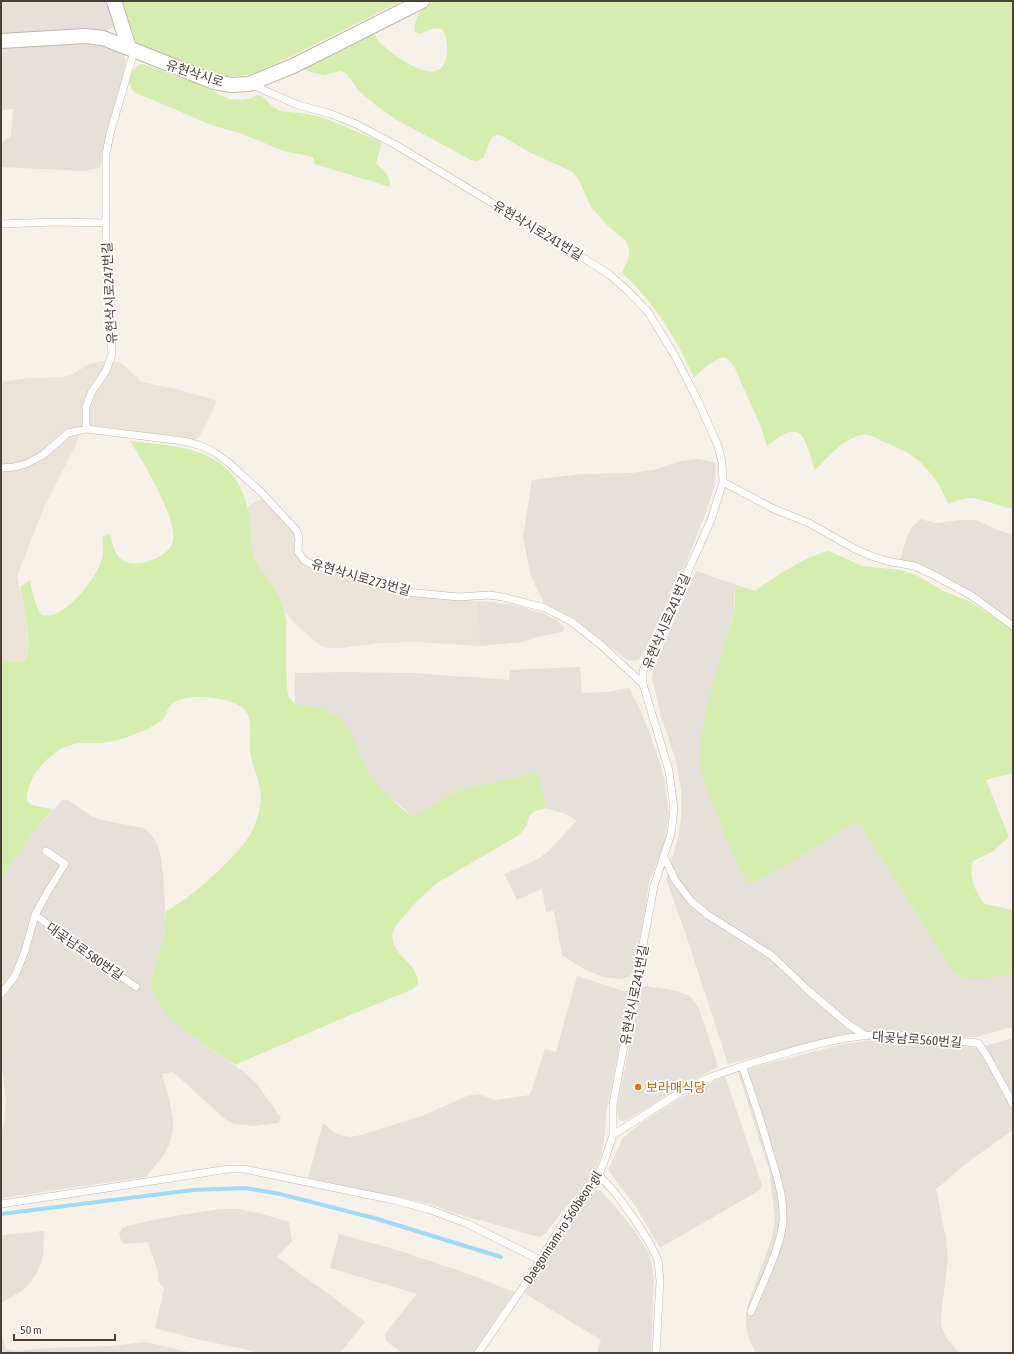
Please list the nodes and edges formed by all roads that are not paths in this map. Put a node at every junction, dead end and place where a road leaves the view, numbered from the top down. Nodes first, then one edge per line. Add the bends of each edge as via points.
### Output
1 (114, 1) edge
2 (422, 1) edge
3 (1, 41) edge
4 (132, 49) junction
5 (249, 84) junction
6 (106, 223) junction
7 (1, 224) edge
8 (86, 429) junction
9 (1, 468) edge
10 (723, 482) junction
11 (1013, 626) edge
12 (643, 684) junction
13 (46, 851) dead end
14 (664, 857) junction
15 (35, 915) junction
16 (136, 987) dead end
17 (1, 994) edge
18 (866, 1036) junction
19 (742, 1066) junction
20 (1013, 1104) edge
21 (613, 1135) junction
22 (598, 1174) junction
23 (1, 1204) edge
24 (540, 1260) junction
25 (751, 1312) dead end
26 (478, 1353) edge
27 (656, 1353) edge

1 - 4 street
2 - 5 street, 유현삭시로 via 293,66
3 - 4 street, 유현삭시로 via 85,36 103,38
4 - 5 street, 유현삭시로 via 214,82 231,85
4 - 6 lane, 유현삭시로247번길 via 106,154
5 - 10 lane, 유현삭시로241번길 via 298,105 356,124 396,145 610,275 648,312 675,356 718,446
6 - 7 lane, 유현삭시로247번길
6 - 8 lane, 유현삭시로247번길 via 112,354 106,371 91,393 86,407
8 - 9 lane, 유현삭시로273번길 via 68,433 43,455 26,464
8 - 12 lane, 유현삭시로273번길 via 199,445 229,463 262,493 297,531 298,552 311,564 406,592 459,597 489,595 545,608 572,622
10 - 11 lane via 774,509 809,522 855,549 887,561 914,566 932,574 972,596
10 - 12 lane, 유현삭시로241번길 via 711,520 643,671
12 - 14 lane, 유현삭시로241번길 via 669,771 674,808 671,834
13 - 15 lane, 대곶남로580번길 via 65,864
14 - 18 lane via 675,880 691,901 708,915 771,955 810,992
14 - 21 lane, 유현삭시로241번길 via 654,886 614,1097
15 - 16 lane, 대곶남로580번길
15 - 17 lane, 대곶남로580번길 via 15,976
18 - 19 lane, 대곶남로560번길 via 784,1053
18 - 20 lane, 대곶남로560번길 via 916,1037 978,1043
19 - 21 lane via 682,1091
19 - 25 lane via 778,1177 783,1221 780,1239
21 - 22 lane, Daegonnam-ro 560beon-gil
22 - 24 lane, Daegonnam-ro 560beon-gil via 595,1183 579,1201
22 - 27 lane via 635,1220 658,1260 660,1281
23 - 24 lane via 228,1169 244,1169 428,1209 468,1224
24 - 26 lane, Daegonnam-ro 560beon-gil

